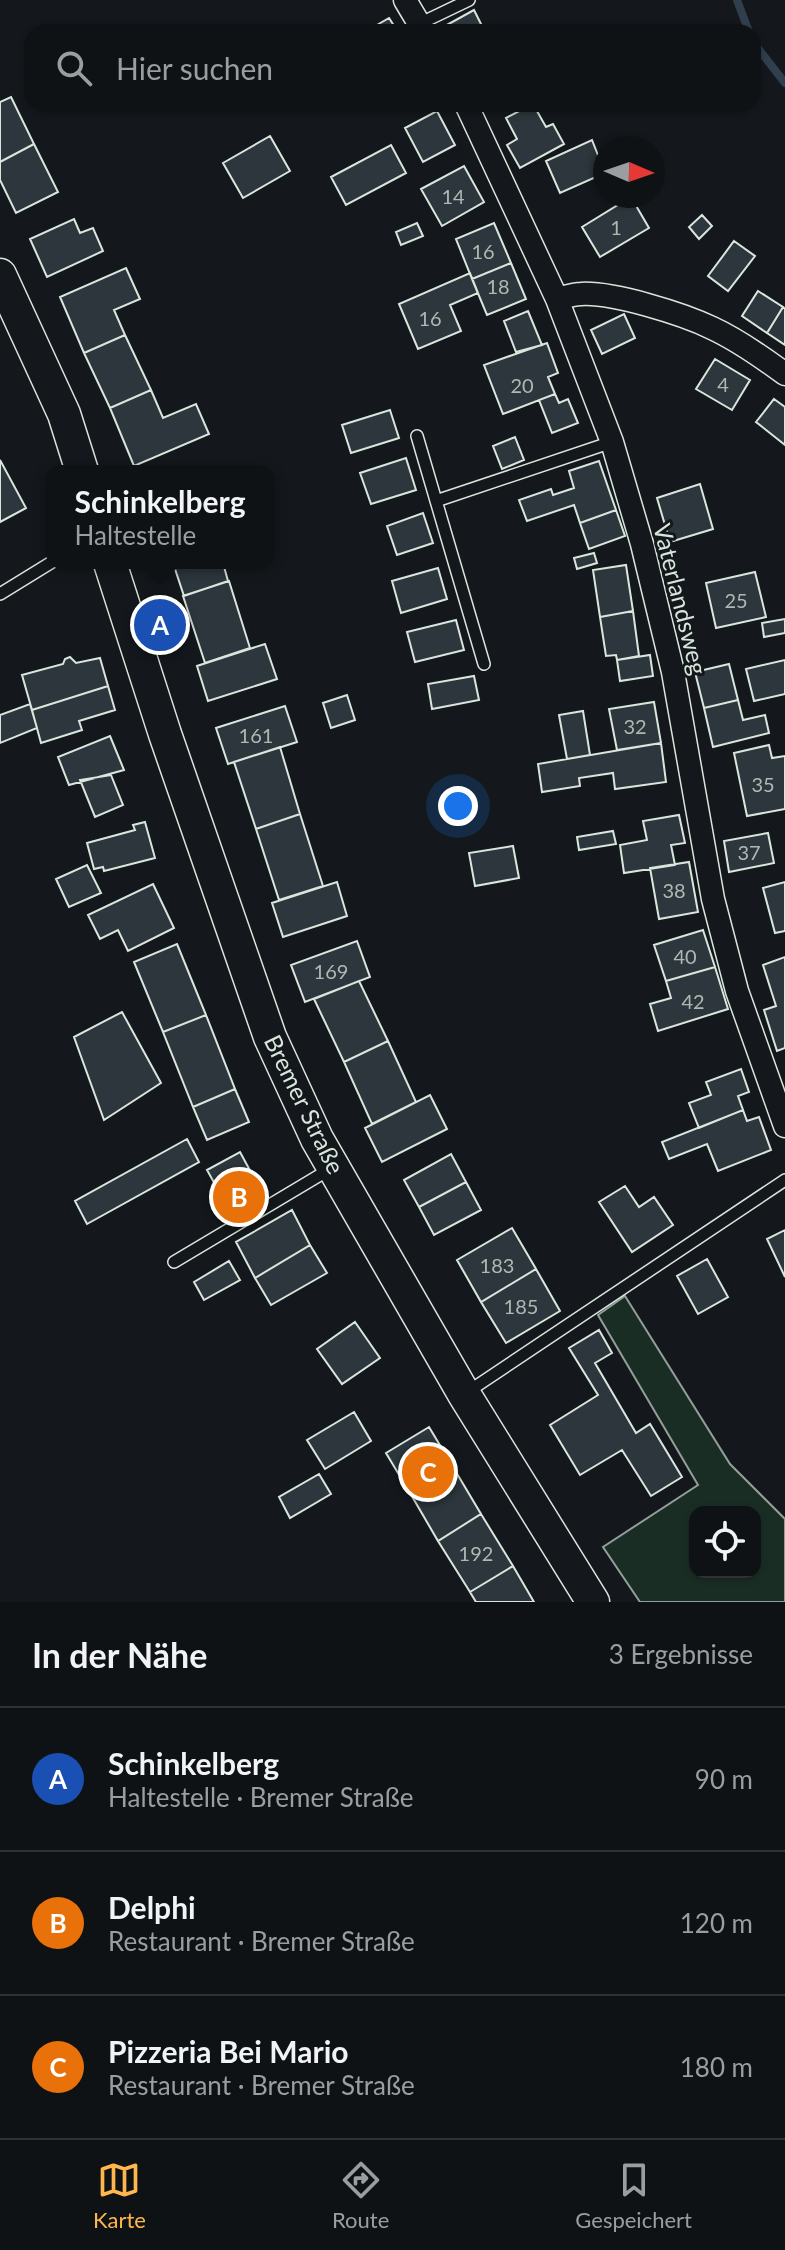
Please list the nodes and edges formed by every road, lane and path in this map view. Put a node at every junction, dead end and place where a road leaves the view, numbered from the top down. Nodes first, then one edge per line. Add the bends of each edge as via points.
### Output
1 (405, 0) edge
2 (469, 0) edge
3 (419, 24) edge
4 (428, 24) edge
5 (471, 112) edge
6 (0, 275) edge
7 (557, 299) junction
8 (785, 374) edge
9 (417, 436) dead end
10 (612, 442) junction
11 (80, 465) edge
12 (436, 501) junction
13 (46, 566) edge
14 (112, 569) edge
15 (0, 594) edge
16 (484, 664) dead end
17 (785, 1126) edge
18 (334, 1167) junction
19 (785, 1180) edge
20 (174, 1262) dead end
21 (464, 1394) junction
22 (593, 1602) edge

1 - 3 street
2 - 4 lane
5 - 7 street, Vaterlandsweg
6 - 11 main road via 13,314 64,414
7 - 8 street via 605,295 679,316 712,327
7 - 10 street, Vaterlandsweg
9 - 12 lane
10 - 12 lane
10 - 17 street, Vaterlandsweg via 673,672 713,899 737,991
12 - 16 lane
13 - 15 lane
14 - 18 main road, Bremer Straße via 270,1037
18 - 20 lane
18 - 21 main road, Bremer Straße
19 - 21 lane
21 - 22 main road, Bremer Straße

